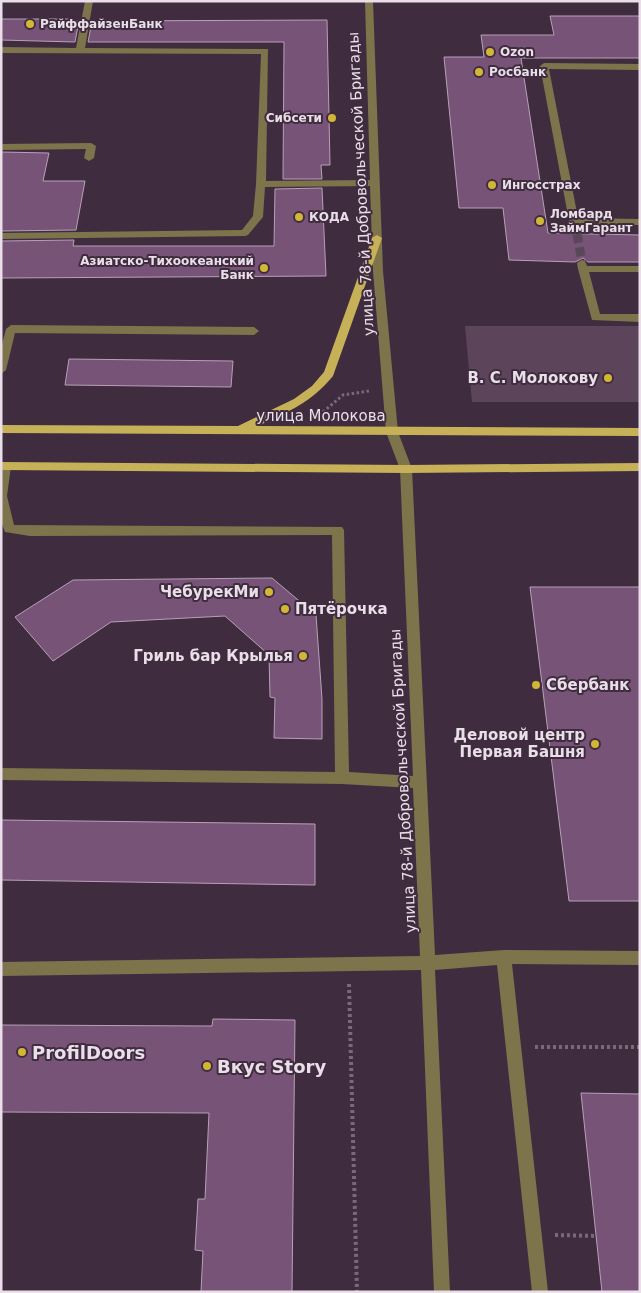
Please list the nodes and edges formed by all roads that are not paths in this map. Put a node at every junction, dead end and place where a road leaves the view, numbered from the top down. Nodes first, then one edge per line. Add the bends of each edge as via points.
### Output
1 (89, 1) edge
2 (369, 1) edge
3 (1, 50) edge
4 (80, 51) junction
5 (640, 66) edge
6 (1, 147) edge
7 (89, 158) dead end
8 (374, 183) junction
9 (260, 184) junction
10 (574, 222) junction
11 (640, 222) edge
12 (577, 234) tunnel mouth
13 (1, 236) edge
14 (377, 238) junction
15 (640, 270) edge
16 (640, 318) edge
17 (254, 331) dead end
18 (1, 370) edge
19 (1, 429) edge
20 (240, 431) junction
21 (392, 432) junction
22 (640, 432) edge
23 (3, 466) edge
24 (640, 467) edge
25 (406, 469) junction
26 (1, 496) edge
27 (1, 774) edge
28 (342, 778) junction
29 (420, 782) junction
30 (504, 957) junction
31 (640, 958) edge
32 (427, 963) junction
33 (1, 969) edge
34 (442, 1292) edge
35 (540, 1292) edge

1 - 4 street
2 - 8 street, улица 78-й Добровольческой Бригады
3 - 4 street
4 - 9 street via 265,51
5 - 10 street via 544,66
6 - 7 street via 91,146
8 - 9 street
8 - 14 street, улица 78-й Добровольческой Бригады
9 - 13 street via 258,217 245,234
10 - 11 street
10 - 12 street
14 - 20 main road via 329,373 316,389 298,402
14 - 21 street, улица 78-й Добровольческой Бригады
15 - 16 street via 583,266 596,317
17 - 18 street via 11,329
19 - 20 main road, улица Молокова
20 - 21 main road, улица Молокова
21 - 22 main road, улица Молокова
21 - 25 street, улица 78-й Добровольческой Бригады
23 - 25 main road
23 - 26 street
24 - 25 main road
25 - 29 street, улица 78-й Добровольческой Бригады
26 - 28 street via 9,529 338,530
27 - 28 street
28 - 29 street
29 - 32 street, улица 78-й Добровольческой Бригады
30 - 31 street
30 - 32 street
30 - 35 street
32 - 33 street
32 - 34 street, улица 78-й Добровольческой Бригады

